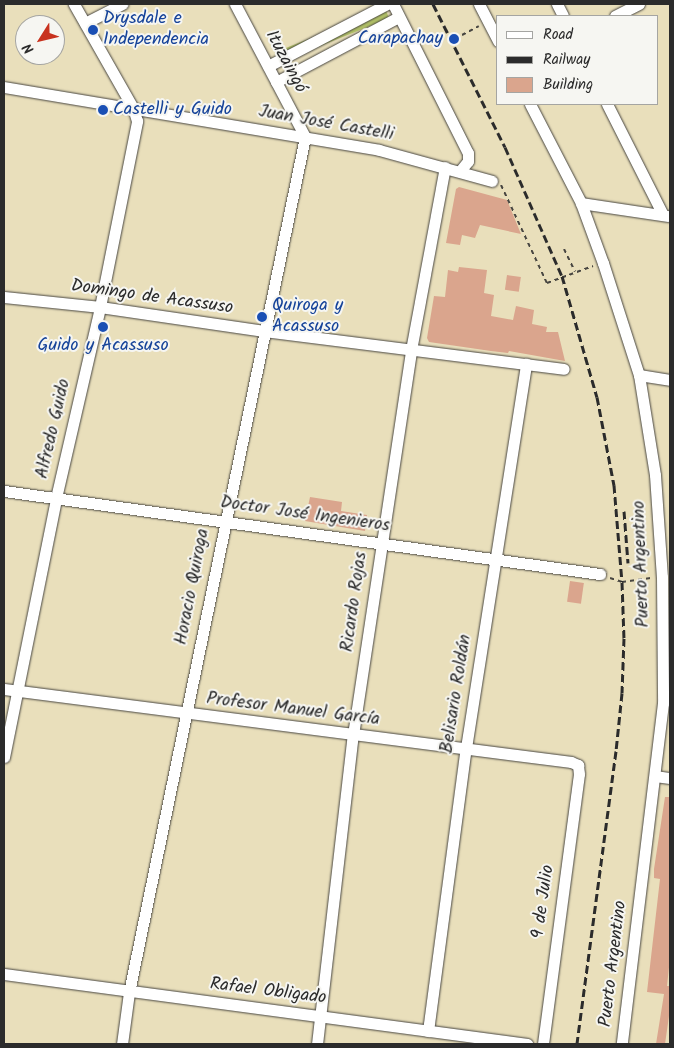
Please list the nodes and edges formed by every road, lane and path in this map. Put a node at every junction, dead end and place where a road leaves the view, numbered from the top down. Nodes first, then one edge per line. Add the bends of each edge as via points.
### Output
1 (74, 4) edge
2 (122, 4) edge
3 (235, 4) edge
4 (387, 4) edge
5 (393, 4) edge
6 (479, 4) edge
7 (556, 4) edge
8 (639, 4) edge
9 (562, 15) edge
10 (617, 15) edge
11 (399, 16) junction
12 (488, 22) junction
13 (85, 23) junction
14 (462, 35) dead end
15 (497, 39) edge
16 (268, 66) junction
17 (276, 82) junction
18 (4, 87) edge
19 (531, 105) edge
20 (608, 105) edge
21 (133, 108) junction
22 (305, 137) junction
23 (445, 167) junction
24 (460, 171) junction
25 (492, 181) joint
26 (580, 203) junction
27 (667, 216) edge
28 (564, 249) dead end
29 (603, 263) junction
30 (575, 272) junction
31 (4, 297) edge
32 (100, 307) junction
33 (264, 331) junction
34 (411, 350) junction
35 (526, 364) junction
36 (564, 369) dead end
37 (639, 375) junction
38 (670, 380) edge
39 (4, 491) edge
40 (56, 498) junction
41 (224, 521) junction
42 (381, 543) junction
43 (495, 558) junction
44 (600, 574) joint
45 (666, 577) edge
46 (4, 689) edge
47 (17, 690) junction
48 (186, 714) junction
49 (353, 735) junction
50 (466, 748) junction
51 (4, 757) edge
52 (578, 765) joint
53 (655, 776) junction
54 (670, 778) edge
55 (4, 974) edge
56 (129, 992) junction
57 (320, 1016) junction
58 (428, 1031) junction
59 (122, 1044) edge
60 (316, 1044) edge
61 (522, 1044) edge
62 (543, 1044) edge
63 (622, 1044) edge

1 - 13 street
2 - 13 street
3 - 16 street, Ituzaingó
4 - 16 street
5 - 11 street
6 - 12 street
7 - 9 street
8 - 10 street
11 - 17 street
11 - 24 street via 468,153 468,161
12 - 14 path
12 - 15 street
13 - 21 street
16 - 17 street, Ituzaingó
17 - 22 street, Ituzaingó
18 - 21 street, Juan José Castelli
19 - 26 street, Puerto Argentino
20 - 27 street
21 - 22 street, Juan José Castelli
21 - 32 street, Alfredo Guido via 136,120
22 - 23 street, Juan José Castelli via 379,150
22 - 33 street, Horacio Quiroga
23 - 24 street, Juan José Castelli
23 - 34 street, Ricardo Rojas
24 - 25 street, Juan José Castelli
25 - 30 path via 500,182 547,283
26 - 27 street
26 - 29 street, Puerto Argentino
28 - 30 path
29 - 30 path
29 - 37 street, Puerto Argentino
31 - 32 street, Domingo de Acassuso
32 - 33 street, Domingo de Acassuso
32 - 40 street, Alfredo Guido
33 - 34 street, Domingo de Acassuso
33 - 41 street, Horacio Quiroga
34 - 35 street, Domingo de Acassuso
34 - 42 street, Ricardo Rojas
35 - 36 street, Domingo de Acassuso
35 - 43 street, Belisario Roldán
37 - 38 street
37 - 45 street, Puerto Argentino via 655,475
39 - 40 street, Doctor José Ingenieros
40 - 41 street, Doctor José Ingenieros
40 - 47 street, Alfredo Guido
41 - 42 street, Doctor José Ingenieros
41 - 48 street, Horacio Quiroga
42 - 43 street, Doctor José Ingenieros
42 - 49 street, Ricardo Rojas
43 - 44 street, Doctor José Ingenieros
43 - 50 street, Belisario Roldán
44 - 45 path via 622,582
45 - 53 street, Puerto Argentino via 663,703
46 - 47 street, Profesor Manuel García
47 - 48 street, Profesor Manuel García
47 - 51 street, Alfredo Guido
48 - 49 street, Profesor Manuel García
48 - 56 street, Horacio Quiroga
49 - 50 street, Profesor Manuel García
49 - 57 street, Ricardo Rojas
50 - 52 street, Profesor Manuel García
50 - 58 street, Belisario Roldán
52 - 62 street, 9 de Julio
53 - 54 street
53 - 63 street, Puerto Argentino
55 - 56 street, Rafael Obligado
56 - 57 street, Rafael Obligado
56 - 59 street, Horacio Quiroga
57 - 58 street, Rafael Obligado
57 - 60 street, Ricardo Rojas
58 - 61 street, Rafael Obligado

